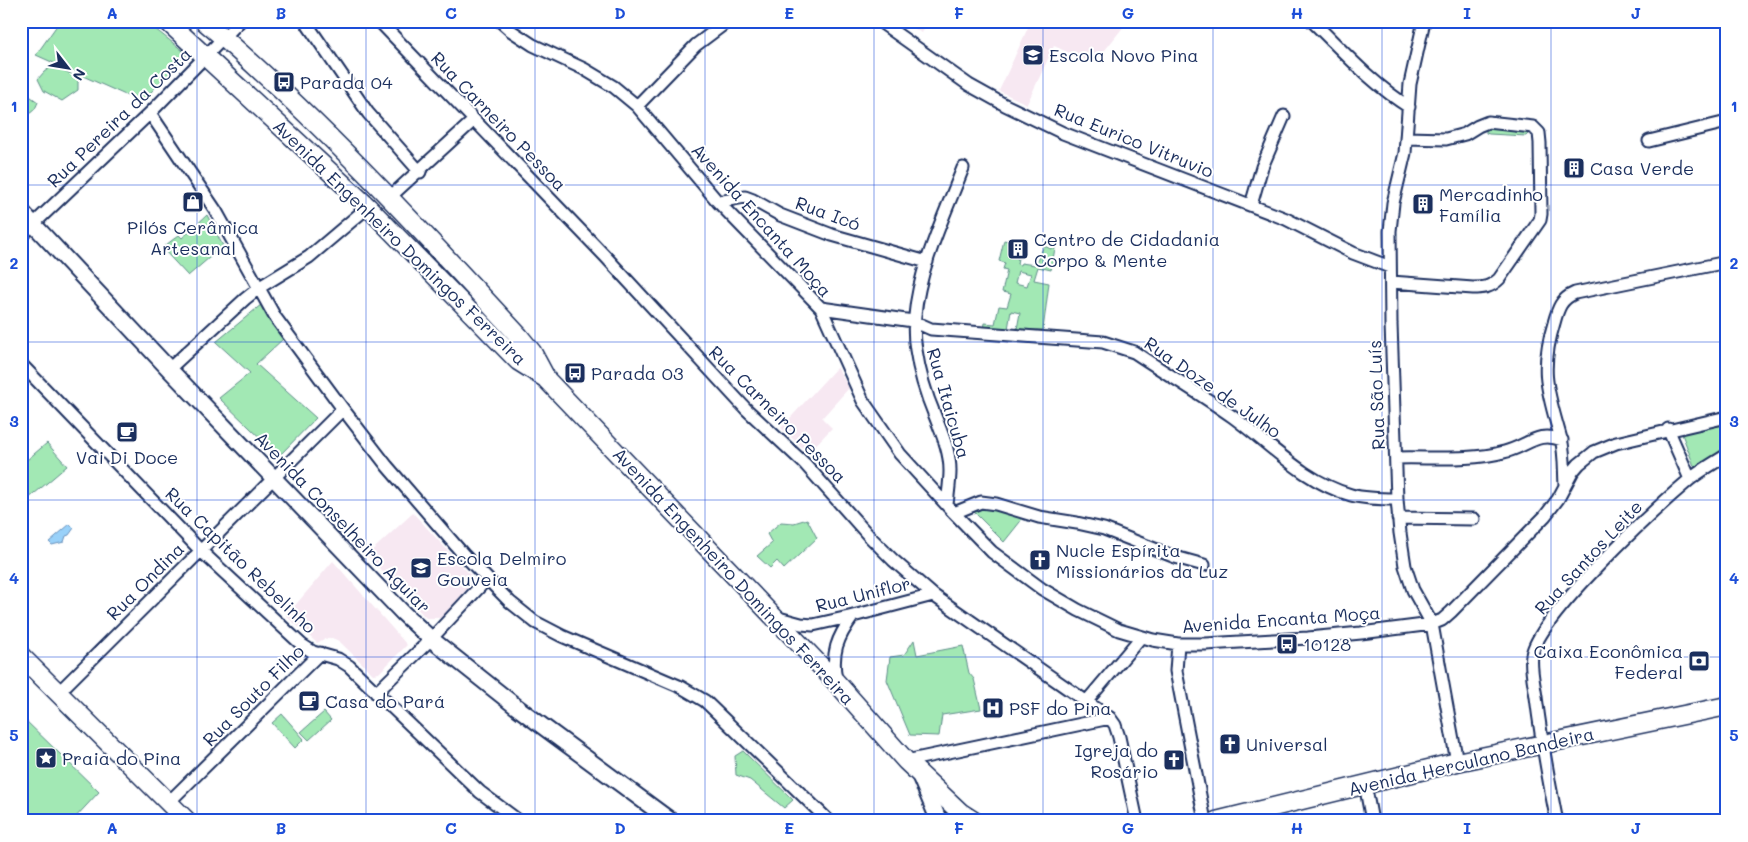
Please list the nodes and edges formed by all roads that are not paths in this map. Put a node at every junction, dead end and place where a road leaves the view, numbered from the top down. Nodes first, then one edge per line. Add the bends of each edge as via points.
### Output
1 (167, 21) edge
2 (204, 21) edge
3 (240, 21) edge
4 (305, 21) edge
5 (378, 21) edge
6 (500, 21) edge
7 (728, 21) edge
8 (878, 21) edge
9 (1312, 21) edge
10 (1423, 22) edge
11 (224, 38) junction
12 (206, 56) junction
13 (638, 106) junction
14 (1409, 107) junction
15 (150, 113) junction
16 (1284, 116) dead end
17 (474, 120) junction
18 (1727, 122) edge
19 (1407, 138) junction
20 (1649, 141) dead end
21 (963, 168) dead end
22 (420, 172) junction
23 (390, 198) junction
24 (718, 202) junction
25 (1251, 205) junction
26 (368, 207) junction
27 (21, 211) edge
28 (34, 223) junction
29 (21, 236) edge
30 (927, 262) junction
31 (1727, 262) edge
32 (1390, 267) junction
33 (1391, 282) junction
34 (260, 287) junction
35 (821, 308) junction
36 (913, 321) junction
37 (21, 364) edge
38 (169, 369) junction
39 (547, 380) junction
40 (343, 409) junction
41 (1727, 417) edge
42 (1668, 430) junction
43 (1562, 440) junction
44 (1727, 455) edge
45 (1396, 458) junction
46 (274, 477) junction
47 (1690, 479) junction
48 (1565, 485) junction
49 (1397, 499) junction
50 (950, 509) junction
51 (1398, 518) junction
52 (1474, 519) dead end
53 (201, 551) junction
54 (1204, 565) dead end
55 (488, 579) junction
56 (933, 594) junction
57 (773, 616) junction
58 (853, 616) junction
59 (1432, 624) junction
60 (1141, 636) junction
61 (431, 640) junction
62 (1178, 644) junction
63 (320, 653) junction
64 (21, 656) edge
65 (836, 682) junction
66 (58, 693) junction
67 (376, 693) junction
68 (1087, 701) junction
69 (1727, 706) edge
70 (1110, 718) junction
71 (1542, 744) junction
72 (906, 761) junction
73 (1457, 762) junction
74 (920, 774) junction
75 (1365, 784) junction
76 (168, 803) junction
77 (187, 821) edge
78 (519, 821) edge
79 (671, 821) edge
80 (829, 821) edge
81 (939, 821) edge
82 (974, 821) edge
83 (1137, 821) edge
84 (1205, 821) edge
85 (1216, 821) edge
86 (1372, 821) edge
87 (1559, 821) edge

1 - 12 main road, Avenida Engenheiro Domingos Ferreira
2 - 11 main road, Avenida Engenheiro Domingos Ferreira
3 - 11 street, Rua Pereira da Costa
4 - 22 street via 368,113
5 - 17 street, Rua Carneiro Pessoa
6 - 13 street, Avenida Encanta Moça via 533,45 614,87
7 - 13 street via 696,45
8 - 25 street, Rua Eurico Vitruvio via 970,85 1005,105 1063,133
9 - 14 street via 1381,87
10 - 14 street, Rua São Luís via 1410,84
11 - 12 street, Rua Pereira da Costa
11 - 23 main road, Avenida Engenheiro Domingos Ferreira
12 - 15 street, Rua Pereira da Costa
12 - 26 main road, Avenida Engenheiro Domingos Ferreira
13 - 24 street, Avenida Encanta Moça
14 - 19 street, Rua São Luís
15 - 28 street, Rua Pereira da Costa
15 - 34 street via 216,212
16 - 25 street via 1262,167
17 - 22 street
17 - 56 street, Rua Carneiro Pessoa via 740,402 805,464 869,536
18 - 20 street
19 - 32 street, Rua São Luís via 1393,203
19 - 33 street via 1446,138 1465,134 1488,122 1533,128 1539,133 1540,220 1500,279 1486,288
21 - 30 street, Rua Itaicuba
22 - 23 street
23 - 39 main road, Avenida Engenheiro Domingos Ferreira via 519,336
24 - 30 street, Rua Icó via 745,197 832,235
24 - 35 street, Avenida Encanta Moça
25 - 32 street, Rua Eurico Vitruvio
26 - 34 street via 300,264
26 - 39 main road, Avenida Engenheiro Domingos Ferreira via 511,355
27 - 28 main road, Avenida Conselheiro Aguiar
28 - 29 street, Rua Pereira da Costa
28 - 38 main road, Avenida Conselheiro Aguiar
30 - 36 street, Rua Itaicuba
31 - 43 street via 1575,293 1564,299 1558,310 1545,365 1548,395
32 - 33 street, Rua São Luís
33 - 45 street, Rua São Luís
34 - 38 street
34 - 40 street via 275,317
35 - 36 street, Rua Doze de Julho
35 - 50 street, Avenida Encanta Moça via 863,401 900,454
36 - 49 street, Rua Doze de Julho via 929,329 1076,339 1127,349 1233,417 1314,479 1351,495
36 - 50 street, Rua Itaicuba via 919,365 948,453
37 - 53 street, Rua Capitão Rebelinho
38 - 46 main road, Avenida Conselheiro Aguiar
39 - 57 main road, Avenida Engenheiro Domingos Ferreira
40 - 46 street, Rua Ondina
40 - 55 street via 387,466
41 - 42 street
42 - 47 street
42 - 48 street via 1594,452 1579,464
43 - 45 street via 1547,436 1503,453
43 - 48 street
44 - 47 street, Rua Santos Leite
45 - 49 street, Rua São Luís
46 - 53 street, Rua Ondina
46 - 61 main road, Avenida Conselheiro Aguiar
47 - 71 street, Rua Santos Leite via 1612,552 1561,607 1539,638 1532,664
48 - 59 street via 1545,516 1510,553 1448,616
49 - 51 street, Rua São Luís
50 - 54 street via 981,502 996,504 1039,517 1104,529 1174,557
50 - 60 street, Avenida Encanta Moça via 992,552 1042,589 1096,620
51 - 52 street
51 - 59 street, Rua São Luís via 1408,578
53 - 63 street, Rua Capitão Rebelinho via 302,645
53 - 66 street, Rua Ondina
55 - 61 street
55 - 80 street via 535,622 681,687 705,701
56 - 58 street, Rua Uniflor
56 - 68 street, Rua Carneiro Pessoa
57 - 58 street, Rua Uniflor via 807,625
57 - 65 main road, Avenida Engenheiro Domingos Ferreira
58 - 65 street via 841,632 834,650
59 - 62 street, Avenida Encanta Moça via 1308,638
59 - 73 street, Rua São Luís
60 - 62 street, Avenida Encanta Moça
60 - 68 street
61 - 67 street
61 - 79 main road, Avenida Conselheiro Aguiar
62 - 84 street via 1176,671
63 - 67 street, Rua Capitão Rebelinho via 338,658
63 - 76 street, Rua Souto Filho
64 - 66 main road
65 - 72 main road, Avenida Engenheiro Domingos Ferreira
66 - 76 main road
67 - 78 street, Rua Capitão Rebelinho via 480,792
68 - 70 street, Rua Carneiro Pessoa
69 - 71 main road, Avenida Herculano Bandeira
70 - 72 street
70 - 83 street, Rua Carneiro Pessoa via 1119,736
71 - 73 main road, Avenida Herculano Bandeira
71 - 87 street, Rua Santos Leite
72 - 74 main road, Avenida Engenheiro Domingos Ferreira
73 - 75 main road, Avenida Herculano Bandeira
74 - 81 main road, Avenida Engenheiro Domingos Ferreira
74 - 82 main road, Avenida Engenheiro Domingos Ferreira
75 - 85 main road, Avenida Herculano Bandeira
75 - 86 street
76 - 77 main road

